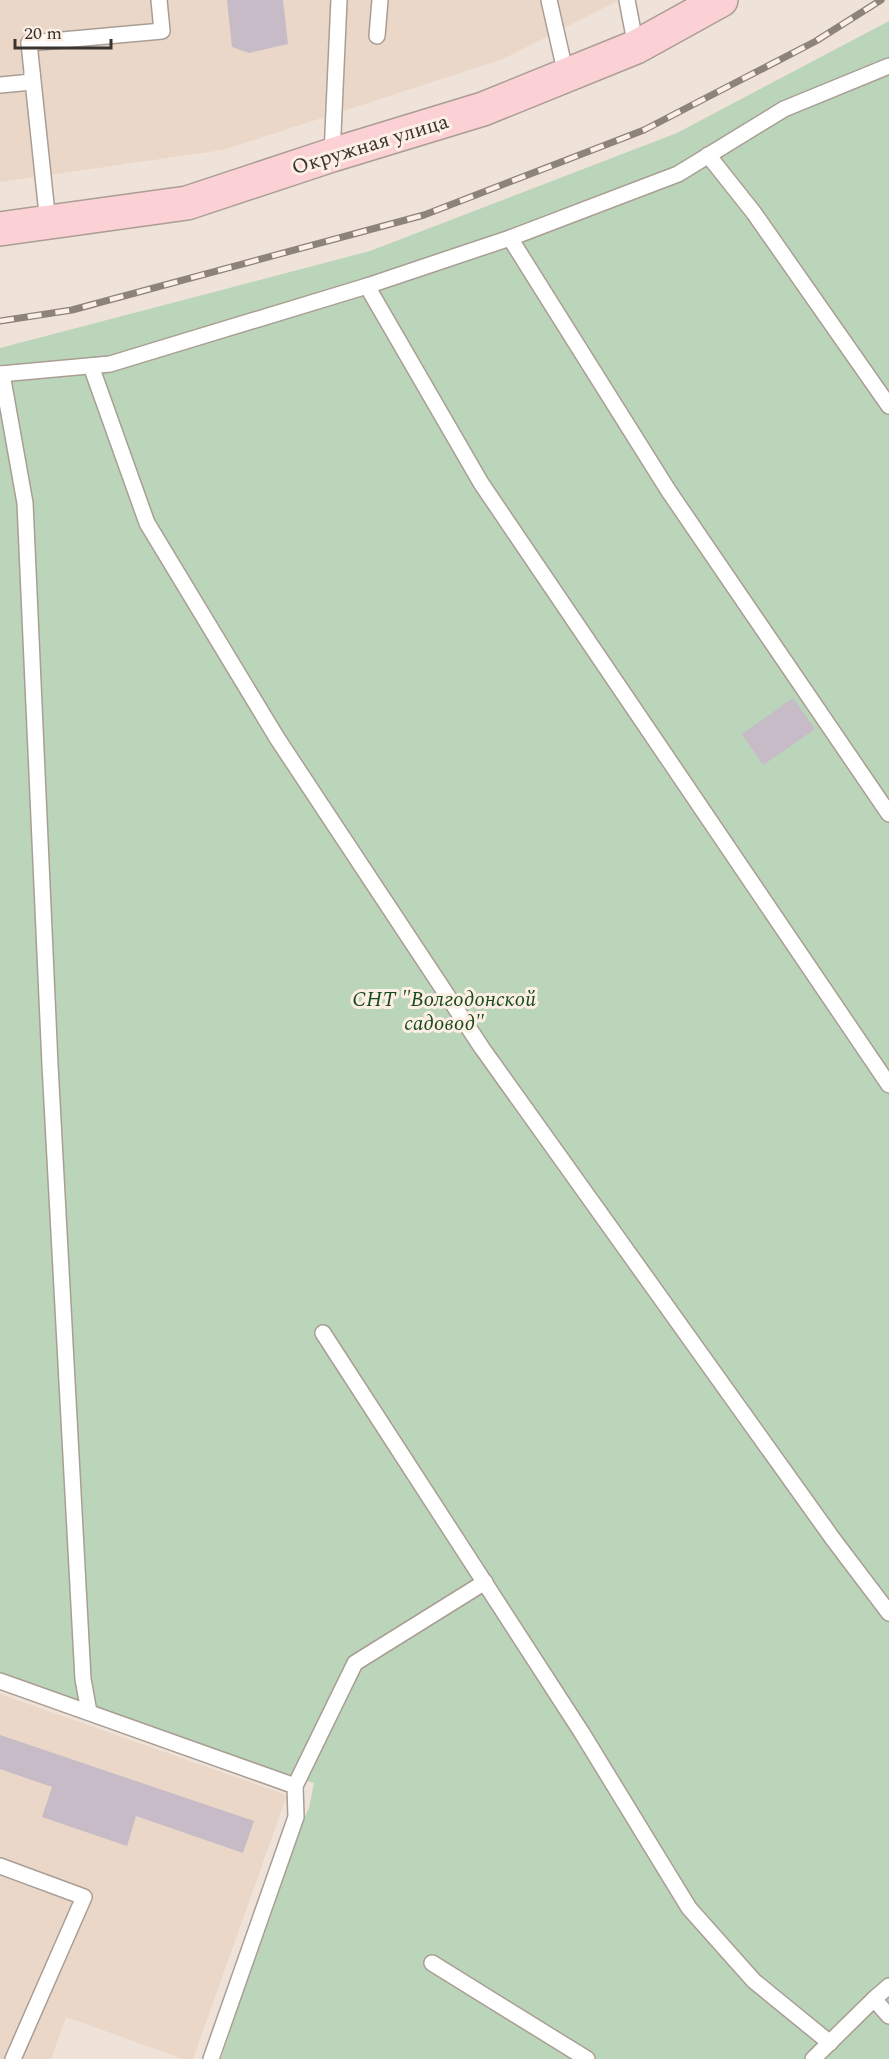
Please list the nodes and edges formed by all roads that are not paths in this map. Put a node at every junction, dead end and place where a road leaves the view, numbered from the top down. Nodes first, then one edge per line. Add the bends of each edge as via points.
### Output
1 (159, 0) edge
2 (339, 0) edge
3 (380, 0) edge
4 (549, 0) edge
5 (627, 0) edge
6 (721, 0) edge
7 (376, 36) dead end
8 (29, 43) junction
9 (636, 47) junction
10 (889, 66) edge
11 (566, 75) junction
12 (0, 85) edge
13 (332, 154) junction
14 (708, 155) junction
15 (48, 223) junction
16 (0, 229) edge
17 (510, 238) junction
18 (367, 286) junction
19 (91, 366) junction
20 (1, 374) edge
21 (889, 406) edge
22 (889, 814) edge
23 (889, 1085) edge
24 (323, 1333) dead end
25 (484, 1582) junction
26 (889, 1613) edge
27 (0, 1681) edge
28 (89, 1712) junction
29 (295, 1786) junction
30 (0, 1866) edge
31 (432, 1963) dead end
32 (889, 1986) edge
33 (874, 1999) junction
34 (889, 2016) edge
35 (830, 2043) junction
36 (13, 2059) edge
37 (211, 2059) edge
38 (587, 2059) edge
39 (813, 2059) edge

1 - 8 lane via 162,31
2 - 13 lane
3 - 7 lane
4 - 11 lane
5 - 9 lane
6 - 9 main road, Окружная улица
8 - 12 lane via 32,82
8 - 15 lane
9 - 11 main road, Окружная улица
10 - 14 lane via 784,110
11 - 13 main road, Окружная улица via 483,110
13 - 15 main road, Окружная улица via 187,203
14 - 17 lane via 678,174
14 - 21 lane via 754,213
15 - 16 main road, Окружная улица
17 - 18 lane
17 - 22 lane via 668,490
18 - 19 lane via 110,364
18 - 23 lane via 481,483
19 - 20 lane
19 - 26 lane via 147,523 277,738 482,1048
20 - 28 lane via 25,503 51,1077 83,1679
24 - 25 lane
25 - 29 lane via 356,1663
25 - 35 lane via 582,1732 689,1908 754,1981
27 - 28 lane
28 - 29 lane
29 - 37 lane via 296,1817
30 - 36 lane via 84,1897
31 - 38 lane
32 - 33 lane
33 - 34 lane
33 - 35 lane
35 - 39 lane

